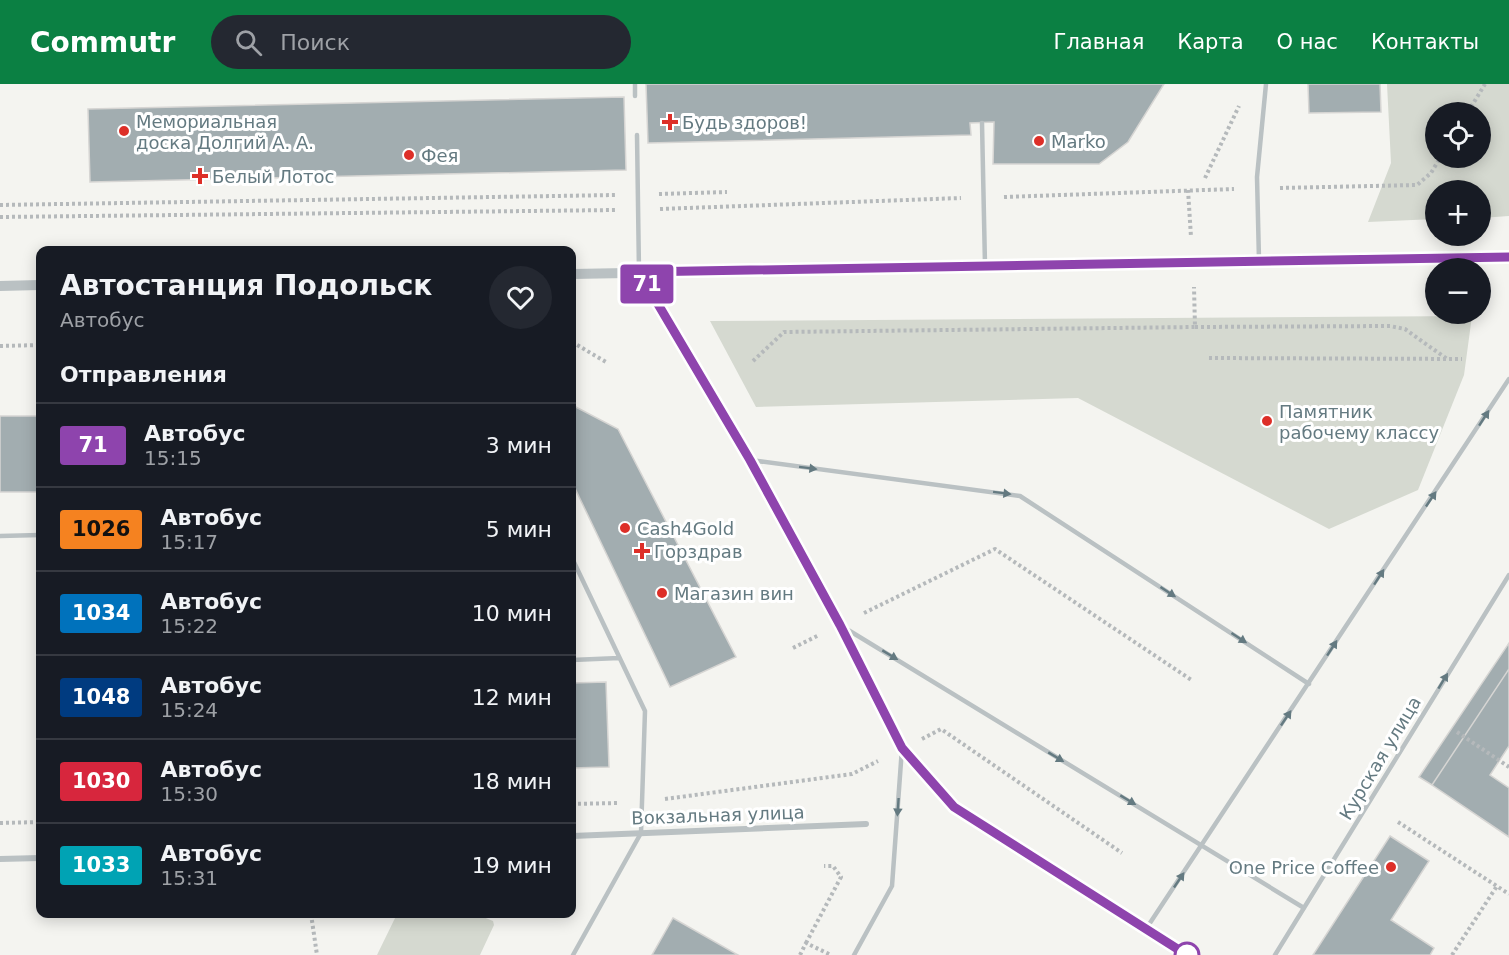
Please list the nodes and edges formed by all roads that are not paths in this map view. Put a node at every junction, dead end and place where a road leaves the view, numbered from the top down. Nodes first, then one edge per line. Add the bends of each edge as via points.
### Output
1 (635, 84) edge
2 (1266, 84) edge
3 (635, 96) dead end
4 (982, 123) dead end
5 (636, 135) dead end
6 (1509, 256) edge
7 (1259, 260) junction
8 (985, 268) junction
9 (639, 272) junction
10 (576, 274) edge
11 (36, 285) edge
12 (0, 286) edge
13 (1509, 379) edge
14 (750, 460) junction
15 (36, 535) edge
16 (0, 536) edge
17 (576, 567) edge
18 (1509, 575) edge
19 (840, 625) junction
20 (619, 658) junction
21 (576, 660) edge
22 (1309, 684) junction
23 (902, 748) junction
24 (866, 824) dead end
25 (641, 833) junction
26 (576, 836) edge
27 (1202, 846) junction
28 (36, 858) edge
29 (0, 859) edge
30 (1304, 908) junction
31 (1146, 929) junction
32 (573, 955) edge
33 (854, 955) edge
34 (1187, 955) edge
35 (1275, 955) edge

1 - 3 lane
2 - 7 lane via 1257,188
4 - 8 lane
5 - 9 lane
6 - 7 street
7 - 8 street
8 - 9 street
9 - 10 street
9 - 14 lane
11 - 12 street
22 -> 13 lane
14 - 19 lane
14 -> 22 lane via 1020,496
15 - 16 lane
17 - 20 lane
30 -> 18 lane, Курская улица
19 - 23 lane
19 -> 27 lane
20 - 21 lane
20 - 25 lane via 645,711
27 -> 22 lane
23 - 31 lane via 954,807
23 -> 33 lane via 892,886
24 - 25 street, Вокзальная улица
25 - 26 street, Вокзальная улица
25 - 32 lane
27 - 30 lane
31 -> 27 lane
28 - 29 street
30 - 35 lane, Курская улица
31 - 34 lane

